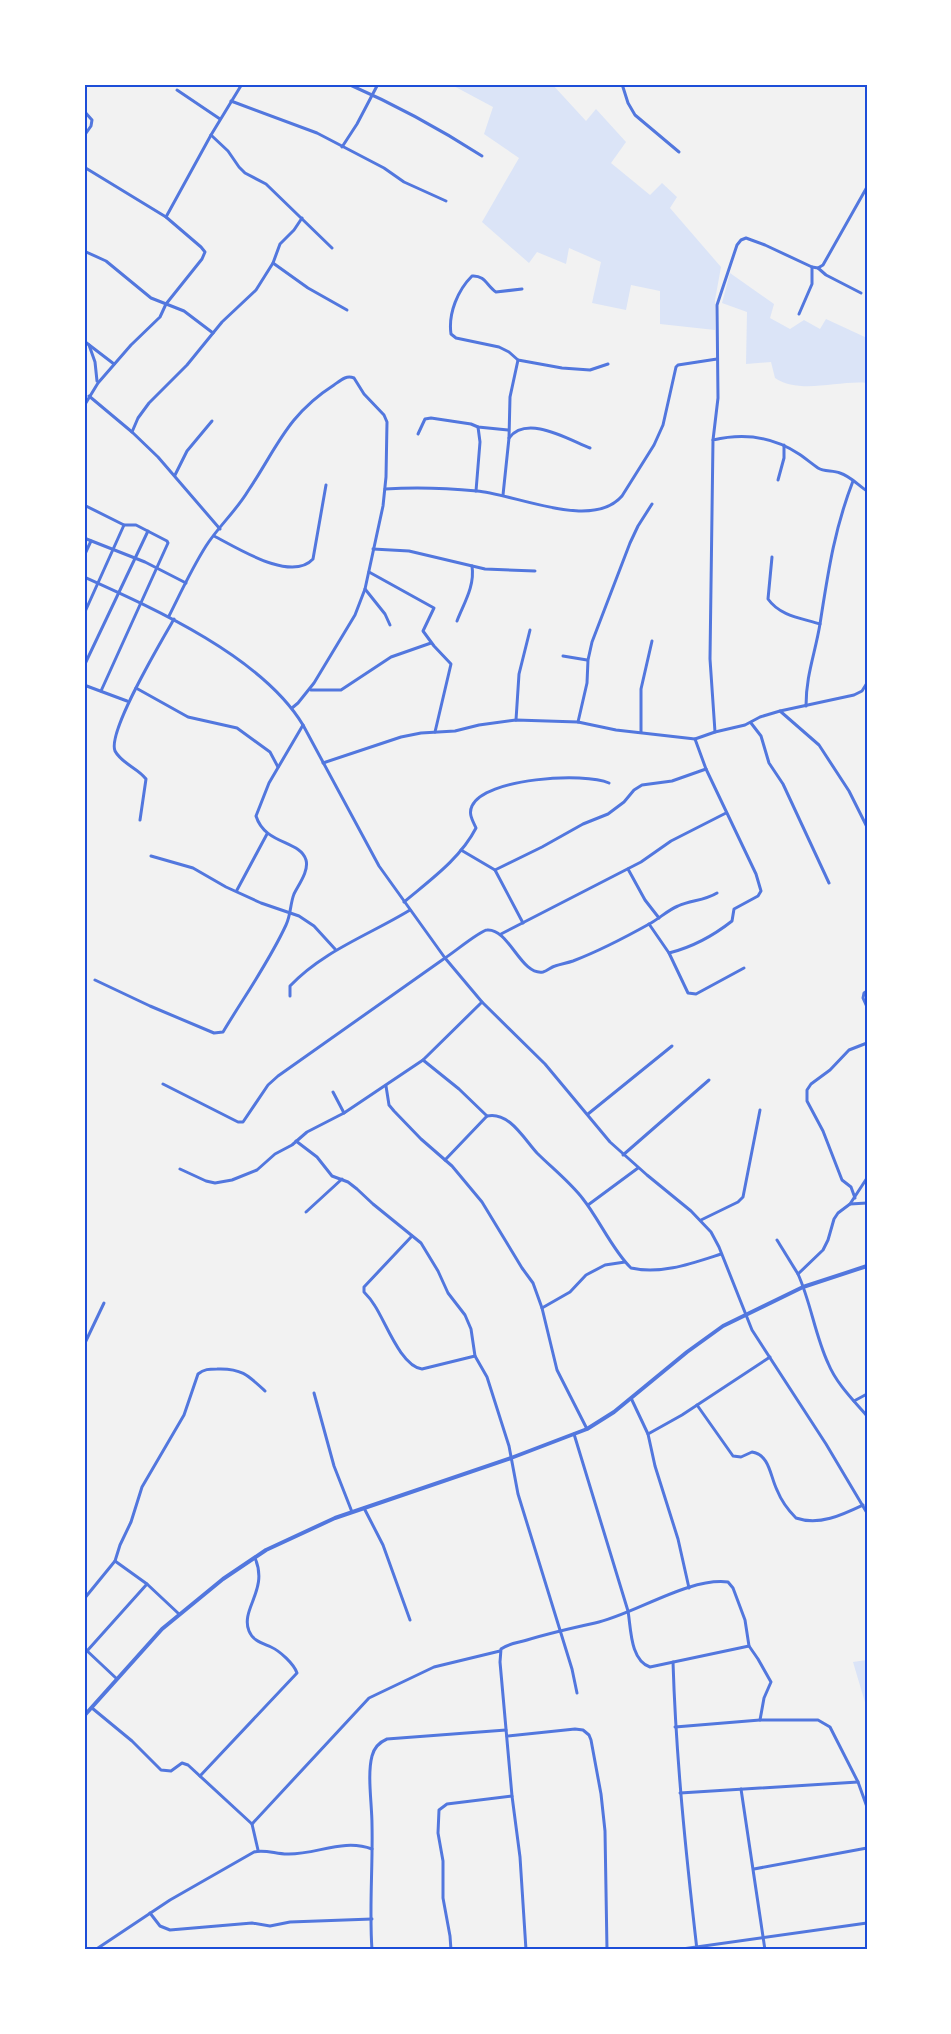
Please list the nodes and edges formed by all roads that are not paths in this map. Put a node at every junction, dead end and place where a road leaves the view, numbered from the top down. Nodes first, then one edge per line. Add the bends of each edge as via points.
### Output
1 (242, 84) edge
2 (348, 84) edge
3 (378, 84) edge
4 (622, 84) edge
5 (177, 90) dead end
6 (372, 94) junction
7 (231, 101) junction
8 (84, 111) edge
9 (220, 119) junction
10 (211, 135) junction
11 (84, 136) edge
12 (342, 147) junction
13 (679, 152) dead end
14 (482, 156) dead end
15 (84, 167) edge
16 (867, 188) edge
17 (446, 201) dead end
18 (166, 217) junction
19 (302, 218) junction
20 (332, 248) dead end
21 (84, 251) edge
22 (273, 263) junction
23 (812, 267) junction
24 (818, 268) junction
25 (522, 289) dead end
26 (861, 293) dead end
27 (166, 304) junction
28 (347, 310) dead end
29 (799, 314) dead end
30 (213, 333) junction
31 (84, 341) edge
32 (89, 345) junction
33 (717, 359) junction
34 (518, 360) junction
35 (114, 364) junction
36 (608, 364) dead end
37 (98, 383) junction
38 (89, 396) junction
39 (84, 406) edge
40 (212, 421) dead end
41 (478, 427) junction
42 (508, 430) junction
43 (132, 432) junction
44 (418, 434) dead end
45 (509, 438) junction
46 (713, 440) junction
47 (784, 446) junction
48 (590, 448) dead end
49 (175, 476) junction
50 (778, 480) dead end
51 (853, 481) junction
52 (326, 485) dead end
53 (385, 489) junction
54 (476, 491) junction
55 (867, 491) edge
56 (502, 495) junction
57 (652, 504) dead end
58 (84, 505) edge
59 (124, 525) junction
60 (220, 529) junction
61 (148, 531) junction
62 (214, 536) junction
63 (84, 538) edge
64 (91, 541) junction
65 (114, 549) junction
66 (373, 549) junction
67 (84, 556) edge
68 (772, 557) dead end
69 (135, 559) junction
70 (472, 566) junction
71 (157, 567) junction
72 (535, 571) dead end
73 (369, 572) junction
74 (84, 577) edge
75 (98, 583) junction
76 (186, 583) junction
77 (365, 589) junction
78 (120, 593) junction
79 (140, 604) junction
80 (84, 614) edge
81 (169, 616) junction
82 (174, 619) junction
83 (457, 621) dead end
84 (820, 624) junction
85 (390, 625) dead end
86 (530, 630) dead end
87 (652, 641) dead end
88 (431, 643) junction
89 (562, 656) dead end
90 (588, 660) junction
91 (84, 666) edge
92 (867, 683) edge
93 (84, 685) edge
94 (136, 688) junction
95 (310, 690) junction
96 (101, 691) junction
97 (128, 701) junction
98 (806, 706) junction
99 (291, 708) junction
100 (780, 711) junction
101 (516, 720) junction
102 (578, 722) junction
103 (751, 723) junction
104 (303, 725) junction
105 (435, 732) junction
106 (641, 732) junction
107 (715, 732) junction
108 (695, 739) junction
109 (323, 763) junction
110 (278, 767) junction
111 (706, 769) junction
112 (609, 783) dead end
113 (726, 813) junction
114 (140, 820) dead end
115 (867, 827) edge
116 (267, 834) junction
117 (460, 850) junction
118 (151, 856) dead end
119 (628, 869) junction
120 (495, 870) junction
121 (830, 883) dead end
122 (236, 891) junction
123 (717, 893) dead end
124 (404, 902) junction
125 (410, 910) junction
126 (291, 912) junction
127 (659, 918) junction
128 (523, 923) junction
129 (649, 924) junction
130 (501, 934) junction
131 (335, 949) junction
132 (669, 953) junction
133 (445, 957) junction
134 (744, 968) dead end
135 (94, 980) dead end
136 (867, 991) edge
137 (290, 996) dead end
138 (482, 1002) junction
139 (867, 1007) edge
140 (867, 1043) edge
141 (672, 1046) dead end
142 (423, 1060) junction
143 (709, 1080) dead end
144 (162, 1084) dead end
145 (386, 1086) junction
146 (333, 1092) dead end
147 (760, 1110) dead end
148 (344, 1113) junction
149 (588, 1114) junction
150 (487, 1116) junction
151 (296, 1141) junction
152 (623, 1155) junction
153 (445, 1160) junction
154 (638, 1168) junction
155 (180, 1169) dead end
156 (867, 1178) edge
157 (342, 1179) junction
158 (855, 1198) junction
159 (867, 1203) edge
160 (850, 1204) junction
161 (588, 1205) junction
162 (306, 1212) dead end
163 (701, 1220) junction
164 (412, 1236) junction
165 (777, 1240) dead end
166 (721, 1254) junction
167 (625, 1262) junction
168 (867, 1266) edge
169 (798, 1274) junction
170 (803, 1287) junction
171 (104, 1303) dead end
172 (542, 1308) junction
173 (745, 1314) junction
174 (84, 1345) edge
175 (475, 1356) junction
176 (770, 1357) junction
177 (265, 1391) dead end
178 (314, 1393) dead end
179 (867, 1394) edge
180 (631, 1398) junction
181 (854, 1401) junction
182 (697, 1405) junction
183 (867, 1416) edge
184 (587, 1429) junction
185 (574, 1434) junction
186 (648, 1434) junction
187 (511, 1458) junction
188 (862, 1505) junction
189 (363, 1507) junction
190 (352, 1512) junction
191 (867, 1513) edge
192 (254, 1557) junction
193 (115, 1561) junction
194 (147, 1584) junction
195 (689, 1588) junction
196 (84, 1599) edge
197 (628, 1611) junction
198 (178, 1614) junction
199 (410, 1620) dead end
200 (559, 1631) junction
201 (749, 1646) junction
202 (86, 1649) edge
203 (500, 1651) junction
204 (672, 1662) junction
205 (117, 1679) junction
206 (577, 1693) dead end
207 (91, 1708) junction
208 (84, 1716) edge
209 (760, 1720) junction
210 (675, 1727) junction
211 (506, 1730) junction
212 (507, 1736) junction
213 (200, 1776) junction
214 (858, 1782) junction
215 (741, 1788) junction
216 (680, 1793) junction
217 (512, 1796) junction
218 (867, 1807) edge
219 (252, 1824) junction
220 (867, 1848) edge
221 (372, 1849) junction
222 (258, 1850) junction
223 (754, 1869) junction
224 (150, 1913) junction
225 (372, 1920) junction
226 (867, 1923) edge
227 (763, 1937) junction
228 (697, 1949) edge
229 (95, 1950) edge
230 (372, 1950) edge
231 (451, 1950) edge
232 (526, 1950) edge
233 (607, 1950) edge
234 (675, 1950) edge
235 (765, 1950) edge

1 - 7 street
2 - 6 street
3 - 6 street
4 - 13 street via 635,114
5 - 9 street
6 - 12 street
6 - 14 street
7 - 9 street
7 - 12 street via 317,133
8 - 11 street via 92,123
9 - 10 street
10 - 18 street
10 - 19 street via 245,173 266,184
12 - 17 street
15 - 18 street
16 - 24 street via 823,266
18 - 27 street via 205,252
19 - 20 street
19 - 22 street via 280,244
21 - 27 street via 106,261 143,293
22 - 28 street
22 - 30 street via 256,290
23 - 24 street
23 - 29 street via 812,284
23 - 33 street via 765,245 741,240 717,305
24 - 26 street
25 - 34 street via 496,292 483,278 472,276 456,300 450,328 456,338 499,347
27 - 30 street via 184,311
27 - 35 street via 159,317
30 - 43 street via 149,403
31 - 32 street
32 - 35 street
32 - 37 street
33 - 46 street
33 - 56 street via 678,364 663,425 616,503 588,510 562,510
34 - 36 street via 579,370
34 - 42 street
35 - 37 street
37 - 38 street
38 - 39 street
38 - 43 street
40 - 49 street via 187,451
41 - 42 street
41 - 44 street via 428,418
41 - 54 street
42 - 45 street
43 - 49 street
45 - 48 street via 518,431 539,428
45 - 56 street
46 - 47 street via 742,435
46 - 107 street via 710,659
47 - 50 street
47 - 51 street via 819,469 837,471
49 - 60 street
51 - 55 street
51 - 84 street via 833,544
52 - 62 street via 313,560 308,564 280,566
53 - 54 street
53 - 60 street via 386,419 357,380 349,376 312,400 292,420
53 - 66 street
54 - 56 street
57 - 90 street via 624,556
58 - 59 street
59 - 61 street
59 - 65 street
60 - 62 street
61 - 69 street
61 - 71 street via 168,543
62 - 76 street
63 - 64 street
64 - 65 street
64 - 67 street
65 - 69 street
65 - 75 street
66 - 70 street via 409,551
66 - 73 street
68 - 84 street via 768,599 771,604 781,613
69 - 71 street
69 - 78 street
70 - 72 street
70 - 83 street via 472,585
71 - 76 street
71 - 79 street
73 - 77 street
73 - 88 street via 434,608 423,629
74 - 75 street
75 - 78 street
75 - 80 street
76 - 81 street
77 - 85 street
77 - 95 street via 355,615
78 - 79 street
78 - 91 street
79 - 81 street
79 - 96 street
81 - 82 street
82 - 94 street
82 - 99 street via 263,679
84 - 98 street via 807,680
86 - 101 street via 519,674
87 - 106 street via 641,689
88 - 95 street via 391,657 341,690
88 - 105 street via 451,664
89 - 90 street
90 - 102 street
92 - 98 street via 854,695
93 - 96 street
94 - 97 street
94 - 110 street via 188,717 237,728 270,752
95 - 99 street
96 - 97 street
97 - 114 street via 114,747 122,760 146,779
98 - 100 street
99 - 104 street
100 - 103 street
100 - 115 street via 819,745
101 - 102 street
101 - 105 street
102 - 106 street
103 - 107 street
103 - 121 street via 761,736 769,763
104 - 109 street
104 - 110 street
105 - 109 street via 401,736
106 - 108 street
107 - 108 street
108 - 111 street
109 - 124 street via 379,866
110 - 116 street via 256,813
111 - 113 street
111 - 120 street via 642,786 608,814
112 - 117 street via 574,777 508,784 491,791 472,806 476,828
113 - 119 street via 670,841
113 - 132 street via 761,891 734,909 732,921 719,932
116 - 122 street
116 - 126 street via 300,850 307,862
117 - 120 street
117 - 124 street
118 - 122 street via 193,868
119 - 127 street
119 - 128 street
120 - 128 street
122 - 126 street
123 - 127 street via 678,906
124 - 125 street
125 - 131 street
125 - 133 street
126 - 131 street via 309,922
126 - 135 street via 267,961 219,1034
127 - 129 street
128 - 130 street
129 - 130 street via 543,972 534,971
129 - 132 street
130 - 133 street via 483,931
131 - 137 street via 303,971 290,986
132 - 134 street via 691,994
133 - 138 street
133 - 144 street via 278,1076 243,1122
136 - 139 street via 863,998
138 - 142 street
138 - 149 street
140 - 158 street via 842,1055 811,1084 806,1095 843,1180
141 - 149 street
142 - 145 street
142 - 150 street
143 - 152 street
145 - 148 street
145 - 153 street via 393,1111
146 - 148 street
147 - 163 street via 743,1197
148 - 151 street
149 - 152 street
150 - 153 street
150 - 161 street via 503,1119 518,1130
151 - 155 street via 257,1170 222,1183 206,1181
151 - 157 street via 316,1156 329,1174
152 - 154 street
153 - 172 street via 490,1213 532,1282
154 - 161 street
154 - 163 street
156 - 158 street
157 - 162 street
157 - 164 street
158 - 160 street
159 - 160 street
160 - 169 street via 834,1219 823,1250
161 - 167 street
163 - 166 street
164 - 175 street via 421,1243 448,1293 465,1315
164 - 175 street via 364,1287 364,1292 403,1356 415,1368
165 - 169 street
166 - 167 street via 670,1268 633,1269
166 - 173 street
167 - 172 street via 605,1265 586,1275 570,1292
168 - 170 street
169 - 170 street
170 - 173 street
170 - 181 street via 827,1363
171 - 174 street
172 - 184 street via 556,1370
173 - 176 street
173 - 180 street via 713,1333
175 - 187 street via 487,1377
176 - 182 street
176 - 188 street
177 - 193 street via 248,1375 229,1368 208,1369 198,1374 184,1415 142,1487
178 - 190 street via 334,1466
179 - 181 street
180 - 184 street
180 - 186 street
181 - 183 street
182 - 186 street
182 - 188 street via 733,1456 752,1452 762,1456 784,1503 796,1518 837,1517
184 - 185 street
185 - 187 street
185 - 197 street
186 - 195 street
187 - 189 street
187 - 200 street
188 - 191 street
189 - 190 street
189 - 199 street via 383,1545
190 - 192 street
192 - 198 street
192 - 213 street via 259,1580 250,1608 249,1631 256,1641 275,1649 297,1673
193 - 194 street
193 - 196 street
194 - 198 street
194 - 202 street
195 - 197 street
195 - 201 street via 728,1582 745,1620
197 - 200 street
197 - 204 street via 638,1657 650,1667
198 - 205 street
200 - 203 street via 507,1645
200 - 206 street
201 - 204 street
201 - 209 street via 771,1682
202 - 205 street
203 - 211 street
203 - 219 street via 434,1666 369,1698
204 - 210 street
205 - 207 street
207 - 208 street
207 - 213 street via 161,1770 171,1771 184,1762
209 - 210 street
209 - 214 street via 824,1723 830,1727
210 - 216 street
211 - 212 street
211 - 221 street via 381,1742 372,1756
212 - 217 street
212 - 233 street via 575,1729 589,1735 605,1831
213 - 219 street
214 - 215 street
214 - 218 street
215 - 216 street
215 - 223 street
216 - 228 street
217 - 231 street via 447,1804 439,1810 443,1898
217 - 232 street
219 - 222 street
220 - 223 street
221 - 222 street via 348,1844 298,1854
221 - 225 street
222 - 224 street
223 - 227 street
224 - 225 street via 160,1926 170,1930
224 - 229 street
225 - 230 street
226 - 227 street
227 - 228 street
227 - 235 street
228 - 234 street

